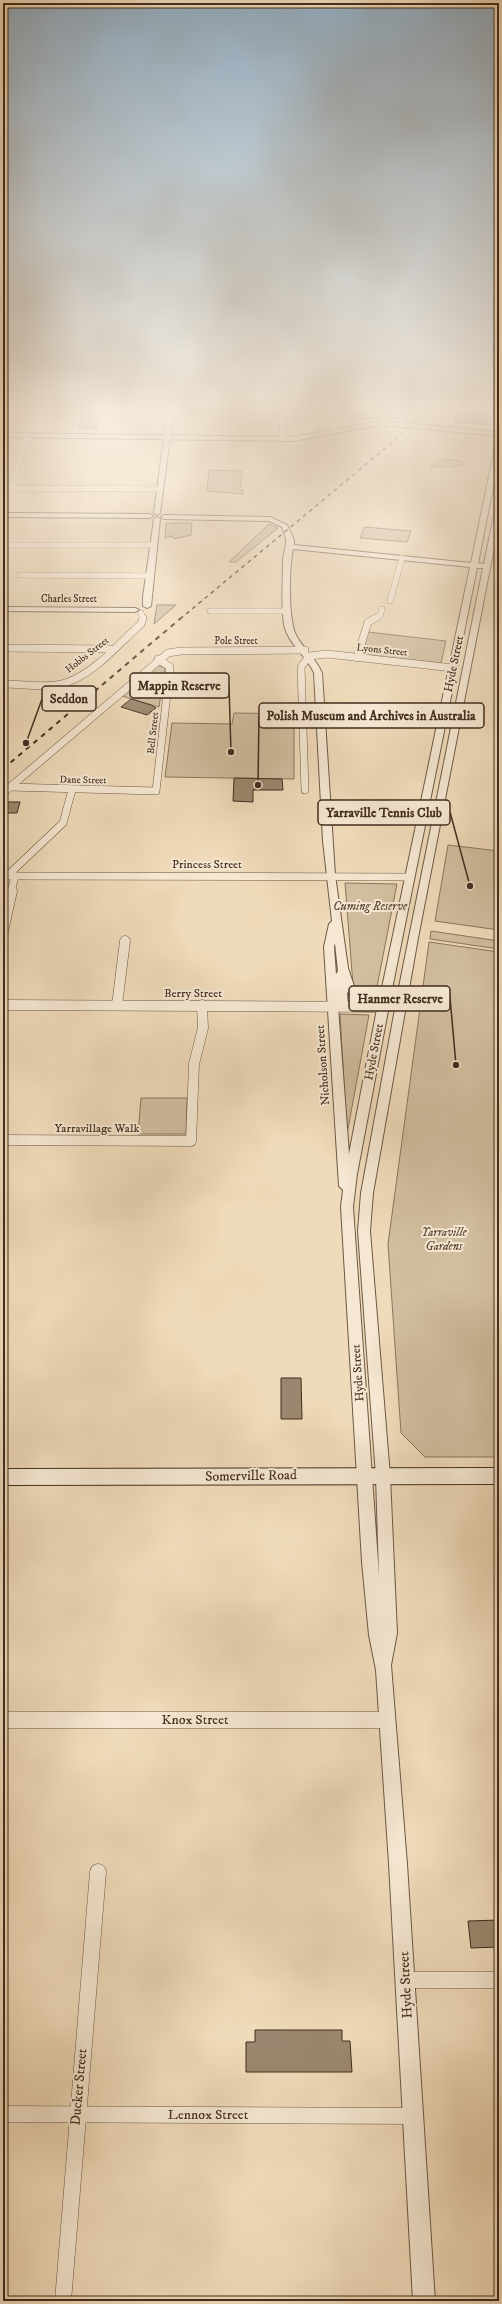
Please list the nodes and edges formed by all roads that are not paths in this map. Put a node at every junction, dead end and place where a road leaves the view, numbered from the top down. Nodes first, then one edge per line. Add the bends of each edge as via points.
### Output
1 (83, 516) edge
2 (157, 516) junction
3 (484, 516) edge
4 (498, 516) edge
5 (482, 527) junction
6 (496, 528) edge
7 (3, 545) edge
8 (153, 545) junction
9 (291, 547) junction
10 (402, 558) junction
11 (475, 565) junction
12 (485, 566) junction
13 (20, 575) dead end
14 (150, 576) junction
15 (390, 601) dead end
16 (3, 609) edge
17 (141, 609) junction
18 (382, 610) dead end
19 (210, 611) dead end
20 (288, 611) junction
21 (458, 647) junction
22 (3, 648) edge
23 (471, 648) junction
24 (111, 649) junction
25 (307, 653) junction
26 (357, 658) junction
27 (158, 659) junction
28 (453, 668) junction
29 (3, 684) edge
30 (9, 787) junction
31 (72, 790) junction
32 (305, 790) dead end
33 (156, 791) joint
34 (3, 793) edge
35 (8, 876) edge
36 (331, 876) junction
37 (425, 876) junction
38 (410, 877) junction
39 (335, 922) junction
40 (3, 931) edge
41 (125, 941) dead end
42 (341, 957) junction
43 (3, 1005) edge
44 (117, 1005) junction
45 (202, 1005) junction
46 (338, 1006) junction
47 (383, 1007) junction
48 (400, 1010) junction
49 (3, 1140) edge
50 (347, 1207) junction
51 (365, 1476) junction
52 (383, 1476) junction
53 (499, 1476) edge
54 (3, 1477) edge
55 (384, 1670) junction
56 (3, 1720) edge
57 (387, 1720) junction
58 (98, 1872) dead end
59 (406, 1980) junction
60 (499, 1980) edge
61 (3, 2114) edge
62 (77, 2115) junction
63 (414, 2116) junction
64 (63, 2301) edge
65 (424, 2301) edge

1 - 2 street
2 - 8 street
2 - 9 street, Nicholson Street via 277,521 285,526
3 - 5 street, Hyde Street
4 - 6 street, Hyde Street
5 - 6 street
5 - 11 street, Hyde Street
6 - 12 street, Hyde Street
7 - 8 street
8 - 14 street
9 - 10 street
9 - 20 street, Nicholson Street via 287,561
10 - 11 street
10 - 15 street
11 - 12 street
11 - 21 street, Hyde Street
12 - 23 street, Hyde Street
13 - 14 street
14 - 17 street via 147,597
16 - 17 street, Charles Street
17 - 24 street, Hobbs Street via 143,619 140,624
18 - 26 street via 380,616 368,622
19 - 20 street
20 - 25 street, Nicholson Street via 291,633
21 - 23 street
21 - 28 street, Hyde Street
22 - 24 street
23 - 37 street, Hyde Street
24 - 29 street, Hobbs Street via 86,671 68,682
25 - 26 street, Lyons Street
25 - 27 street, Pole Street via 180,651 168,653
25 - 32 street via 301,667
25 - 36 street, Nicholson Street via 316,667 318,677
26 - 28 street, Lyons Street
27 - 30 street
27 - 33 street, Bell Street via 170,667
28 - 38 street, Hyde Street
30 - 31 street, Dane Street
30 - 34 street
31 - 33 street, Dane Street
31 - 35 street via 63,823
35 - 36 street, Princess Street
35 - 40 street
36 - 38 street, Princess Street
36 - 39 street, Nicholson Street
37 - 38 street
37 - 48 street, Hyde Street
38 - 47 street, Hyde Street
39 - 42 street, Nicholson Street
39 - 46 street, Nicholson Street via 329,947
41 - 44 street
42 - 46 street
42 - 47 street, Nicholson Street via 346,979 352,991 362,999
43 - 44 street, Berry Street
44 - 45 street, Berry Street
45 - 46 street, Berry Street
45 - 49 street, Yarravillage Walk via 202,1028 194,1064 190,1141
46 - 47 street, Berry Street
46 - 50 street, Nicholson Street
47 - 48 street, Nicholson Street
47 - 50 street, Hyde Street
48 - 52 street, Hyde Street via 370,1176 364,1231
50 - 51 street, Hyde Street
51 - 52 main road, Somerville Road
51 - 54 main road, Somerville Road
51 - 55 street, Hyde Street via 377,1635
52 - 53 main road, Somerville Road
52 - 55 street, Hyde Street via 389,1633
55 - 57 street, Hyde Street
56 - 57 street, Knox Street
57 - 59 street, Hyde Street
58 - 62 street, Ducker Street
59 - 60 street
59 - 63 street, Hyde Street
61 - 62 street, Lennox Street
62 - 63 street, Lennox Street
62 - 64 street, Ducker Street
63 - 65 street, Hyde Street

